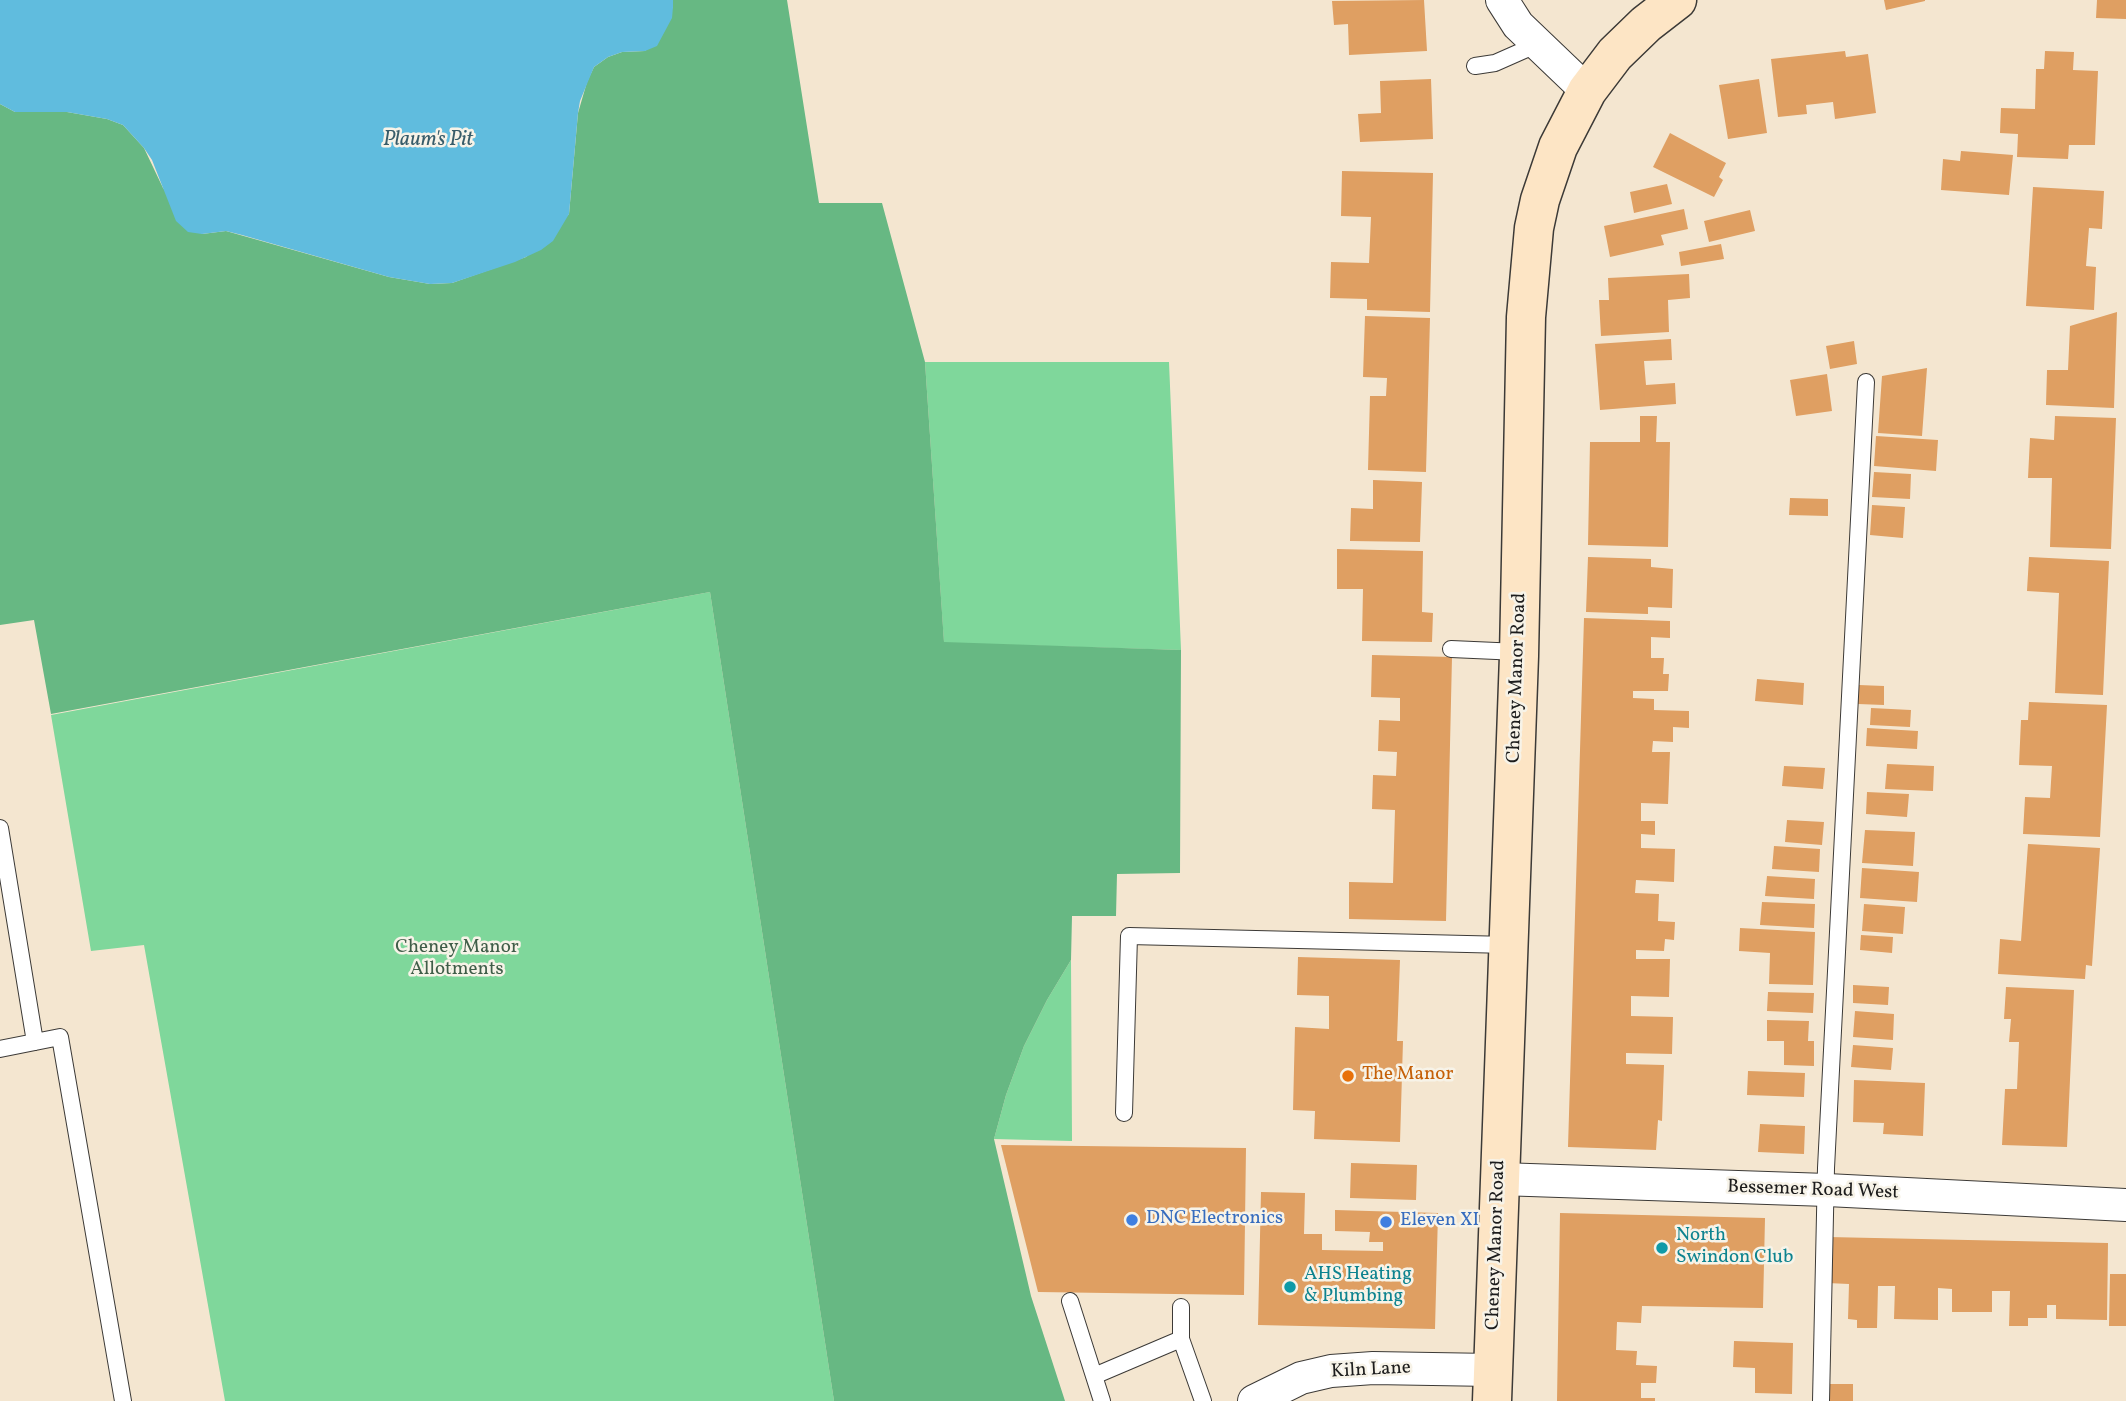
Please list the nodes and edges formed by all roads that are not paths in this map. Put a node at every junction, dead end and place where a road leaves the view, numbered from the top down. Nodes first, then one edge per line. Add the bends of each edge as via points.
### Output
1 (1502, 0) edge
2 (1677, 0) edge
3 (1538, 44) junction
4 (1475, 66) dead end
5 (1587, 91) junction
6 (1866, 382) dead end
7 (1451, 649) dead end
8 (1519, 652) junction
9 (0, 828) edge
10 (1510, 945) junction
11 (35, 1042) junction
12 (0, 1049) edge
13 (1124, 1113) dead end
14 (1500, 1179) junction
15 (1827, 1191) junction
16 (2126, 1205) edge
17 (1070, 1301) dead end
18 (1181, 1307) dead end
19 (1181, 1339) junction
20 (1094, 1376) junction
21 (1492, 1385) edge
22 (123, 1401) edge
23 (1102, 1401) edge
24 (1203, 1401) edge
25 (1255, 1401) edge
26 (1821, 1401) edge

1 - 3 street
2 - 5 main road, Cheney Manor Road via 1615,54
3 - 4 lane
3 - 5 street
5 - 8 main road, Cheney Manor Road via 1558,147 1540,200 1530,260
6 - 15 lane
7 - 8 lane
8 - 10 main road, Cheney Manor Road
9 - 11 lane
10 - 13 lane via 1129,936
10 - 14 main road, Cheney Manor Road
11 - 12 lane
11 - 22 lane via 60,1037
14 - 15 street, Bessemer Road West
14 - 21 main road, Cheney Manor Road
15 - 16 street, Bessemer Road West
15 - 26 lane
17 - 20 lane
18 - 19 lane
19 - 20 lane
19 - 24 lane
20 - 23 lane
21 - 25 street, Kiln Lane via 1373,1368 1301,1378

